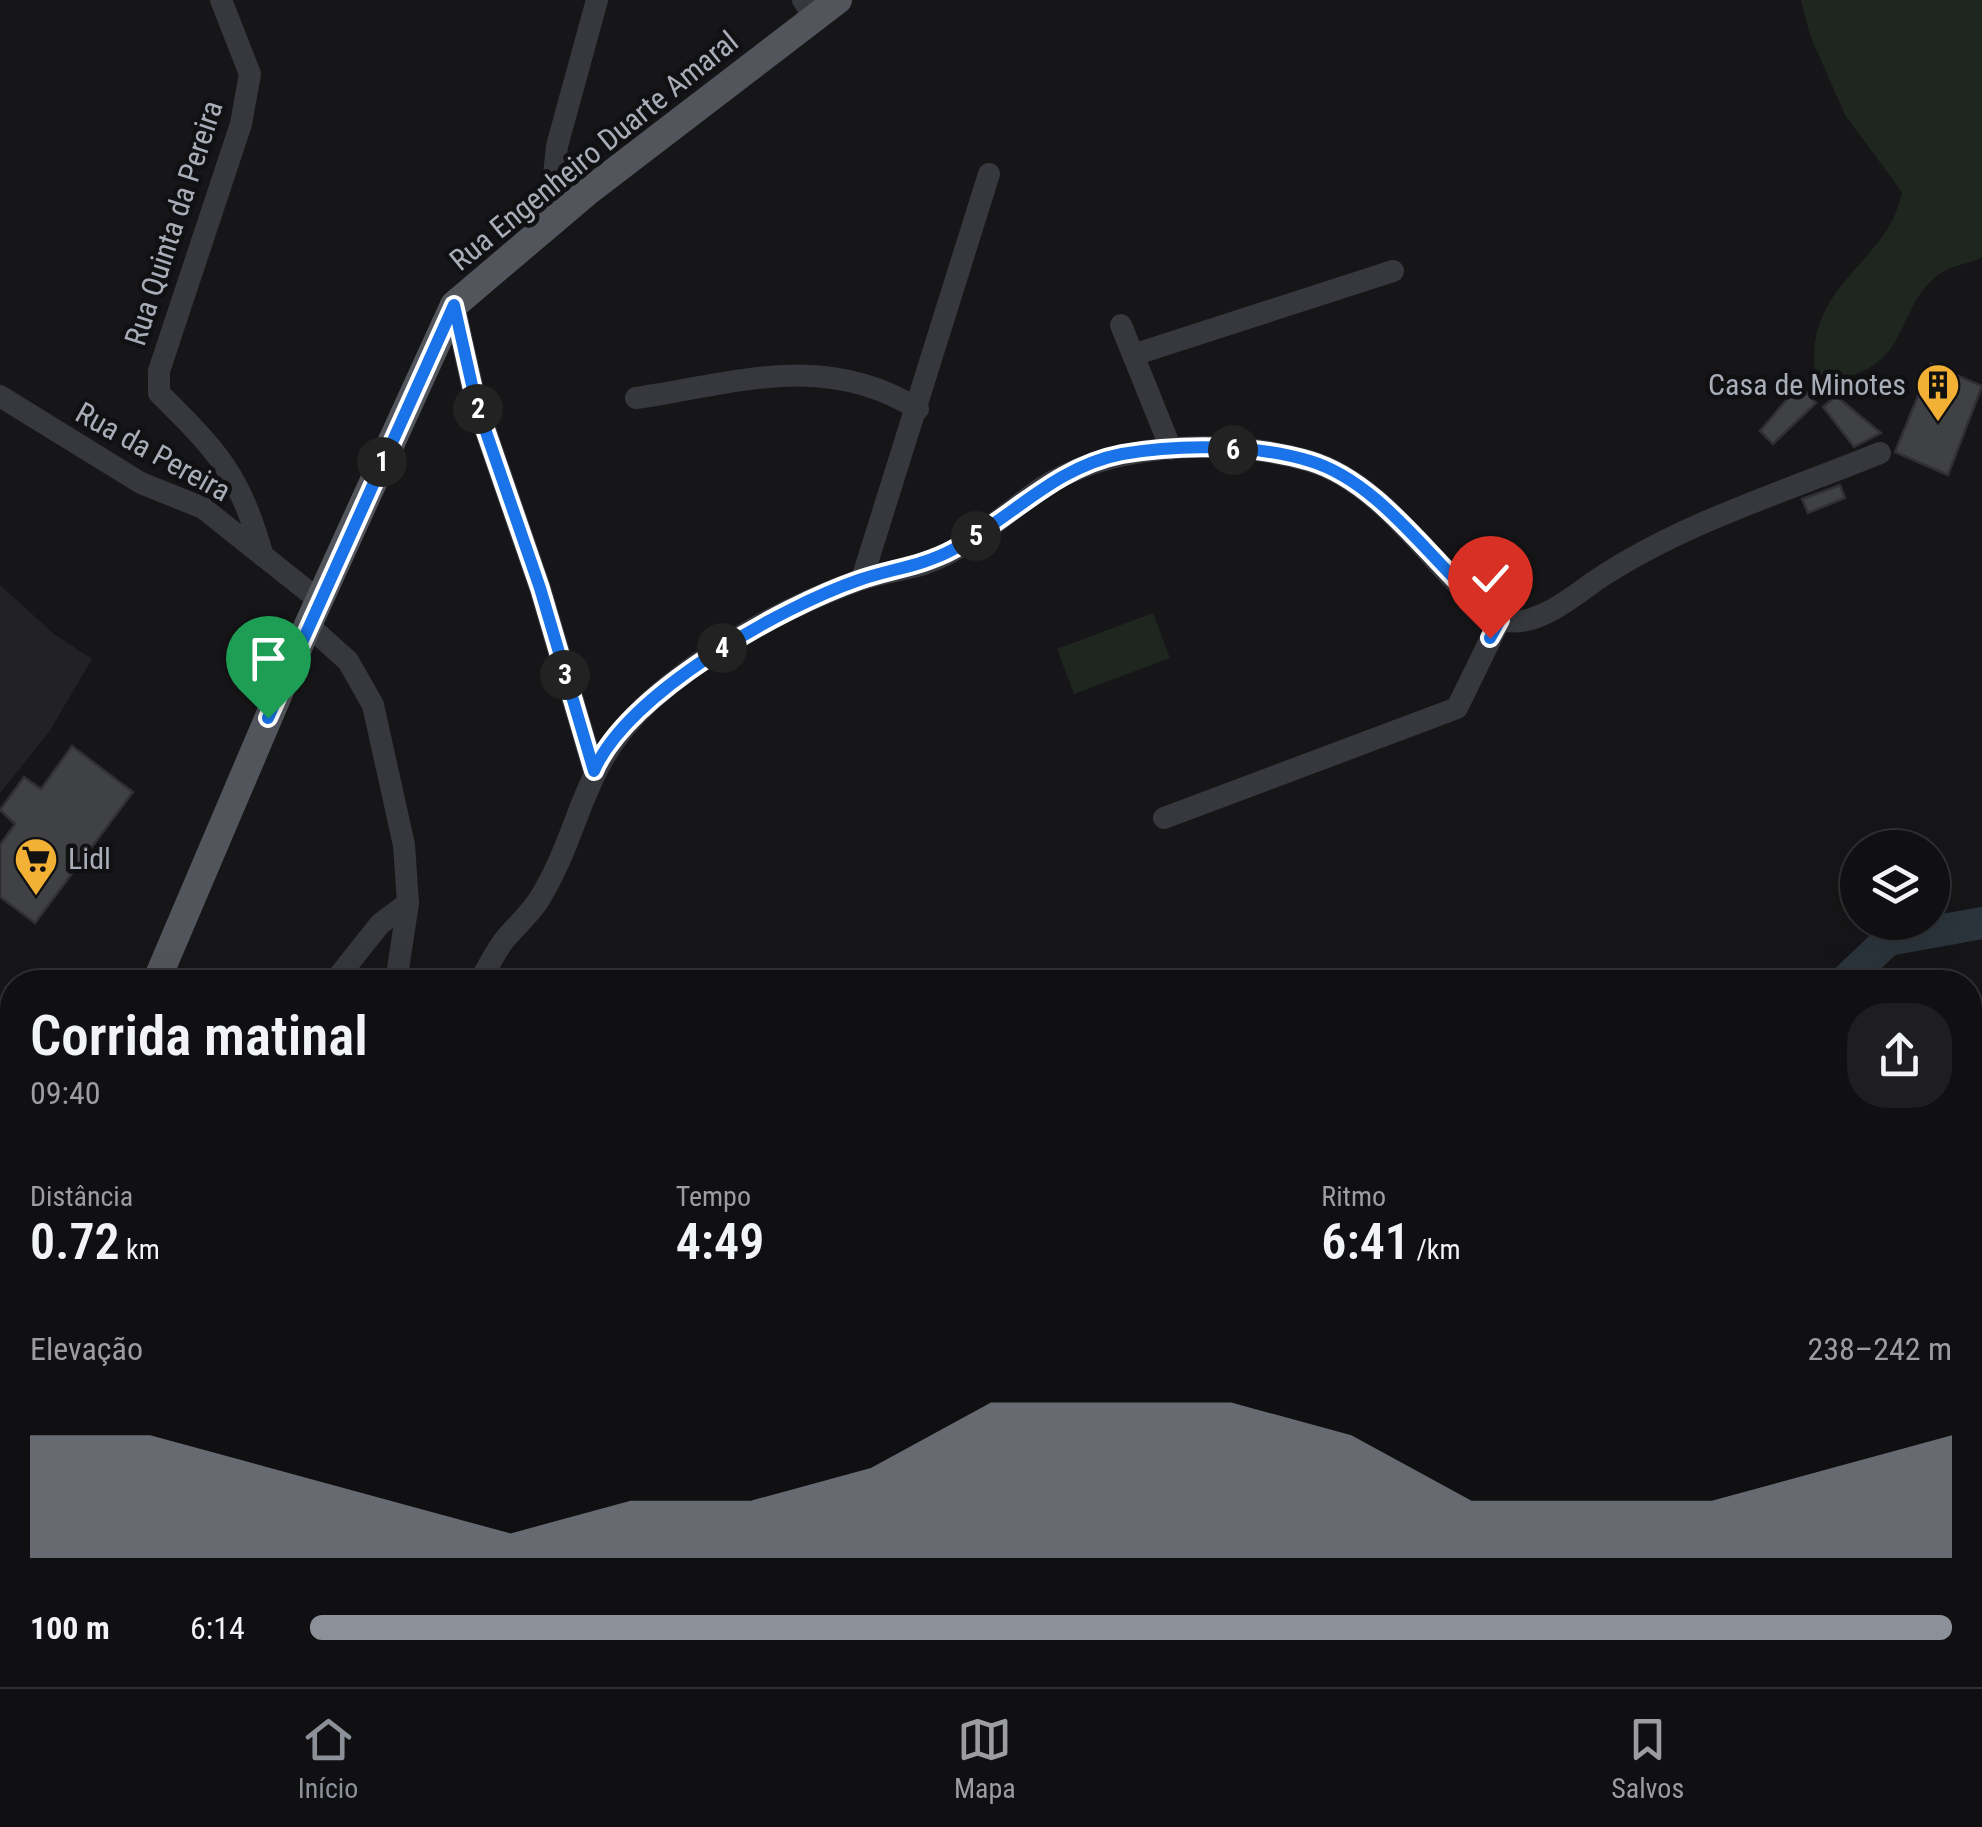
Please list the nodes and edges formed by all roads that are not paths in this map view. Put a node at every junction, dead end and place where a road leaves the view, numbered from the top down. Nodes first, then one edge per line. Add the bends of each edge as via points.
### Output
1 (221, 0) edge
2 (597, 0) edge
3 (838, 0) edge
4 (809, 9) edge
5 (989, 174) dead end
6 (549, 223) junction
7 (1393, 271) dead end
8 (454, 305) junction
9 (1121, 325) dead end
10 (1132, 355) junction
11 (0, 396) edge
12 (636, 398) dead end
13 (918, 409) junction
14 (1171, 449) junction
15 (1880, 454) dead end
16 (262, 556) junction
17 (862, 579) junction
18 (314, 613) junction
19 (1500, 620) junction
20 (594, 771) junction
21 (1164, 818) dead end
22 (408, 904) junction
23 (161, 970) edge
24 (344, 970) edge
25 (398, 970) edge
26 (487, 970) edge

1 - 16 street, Rua Quinta da Pereira via 250,74 240,124 159,370 159,393 216,449 246,497
2 - 6 street via 557,146
3 - 4 main road, Rua Engenheiro Duarte Amaral
4 - 6 main road, Rua Engenheiro Duarte Amaral
5 - 13 street
6 - 8 main road, Rua Engenheiro Duarte Amaral
7 - 10 street
8 - 18 main road, Rua Engenheiro Duarte Amaral
8 - 20 street via 476,403
9 - 10 street
10 - 14 street
11 - 16 street, Rua da Pereira via 140,483 203,508
12 - 13 street via 789,374 836,374 883,387
13 - 17 street
14 - 17 street via 1120,454 1070,470 961,546 926,564
14 - 19 street via 1311,461 1389,511
15 - 19 street via 1685,531 1541,615
16 - 18 street, Rua da Pereira
17 - 20 street via 808,600 722,648 648,704
18 - 22 street, Rua da Pereira via 373,704 404,845
18 - 23 main road, Rua Engenheiro Duarte Amaral
19 - 21 street via 1457,708
20 - 26 street via 540,899
22 - 24 street via 380,924
22 - 25 street, Rua da Pereira

